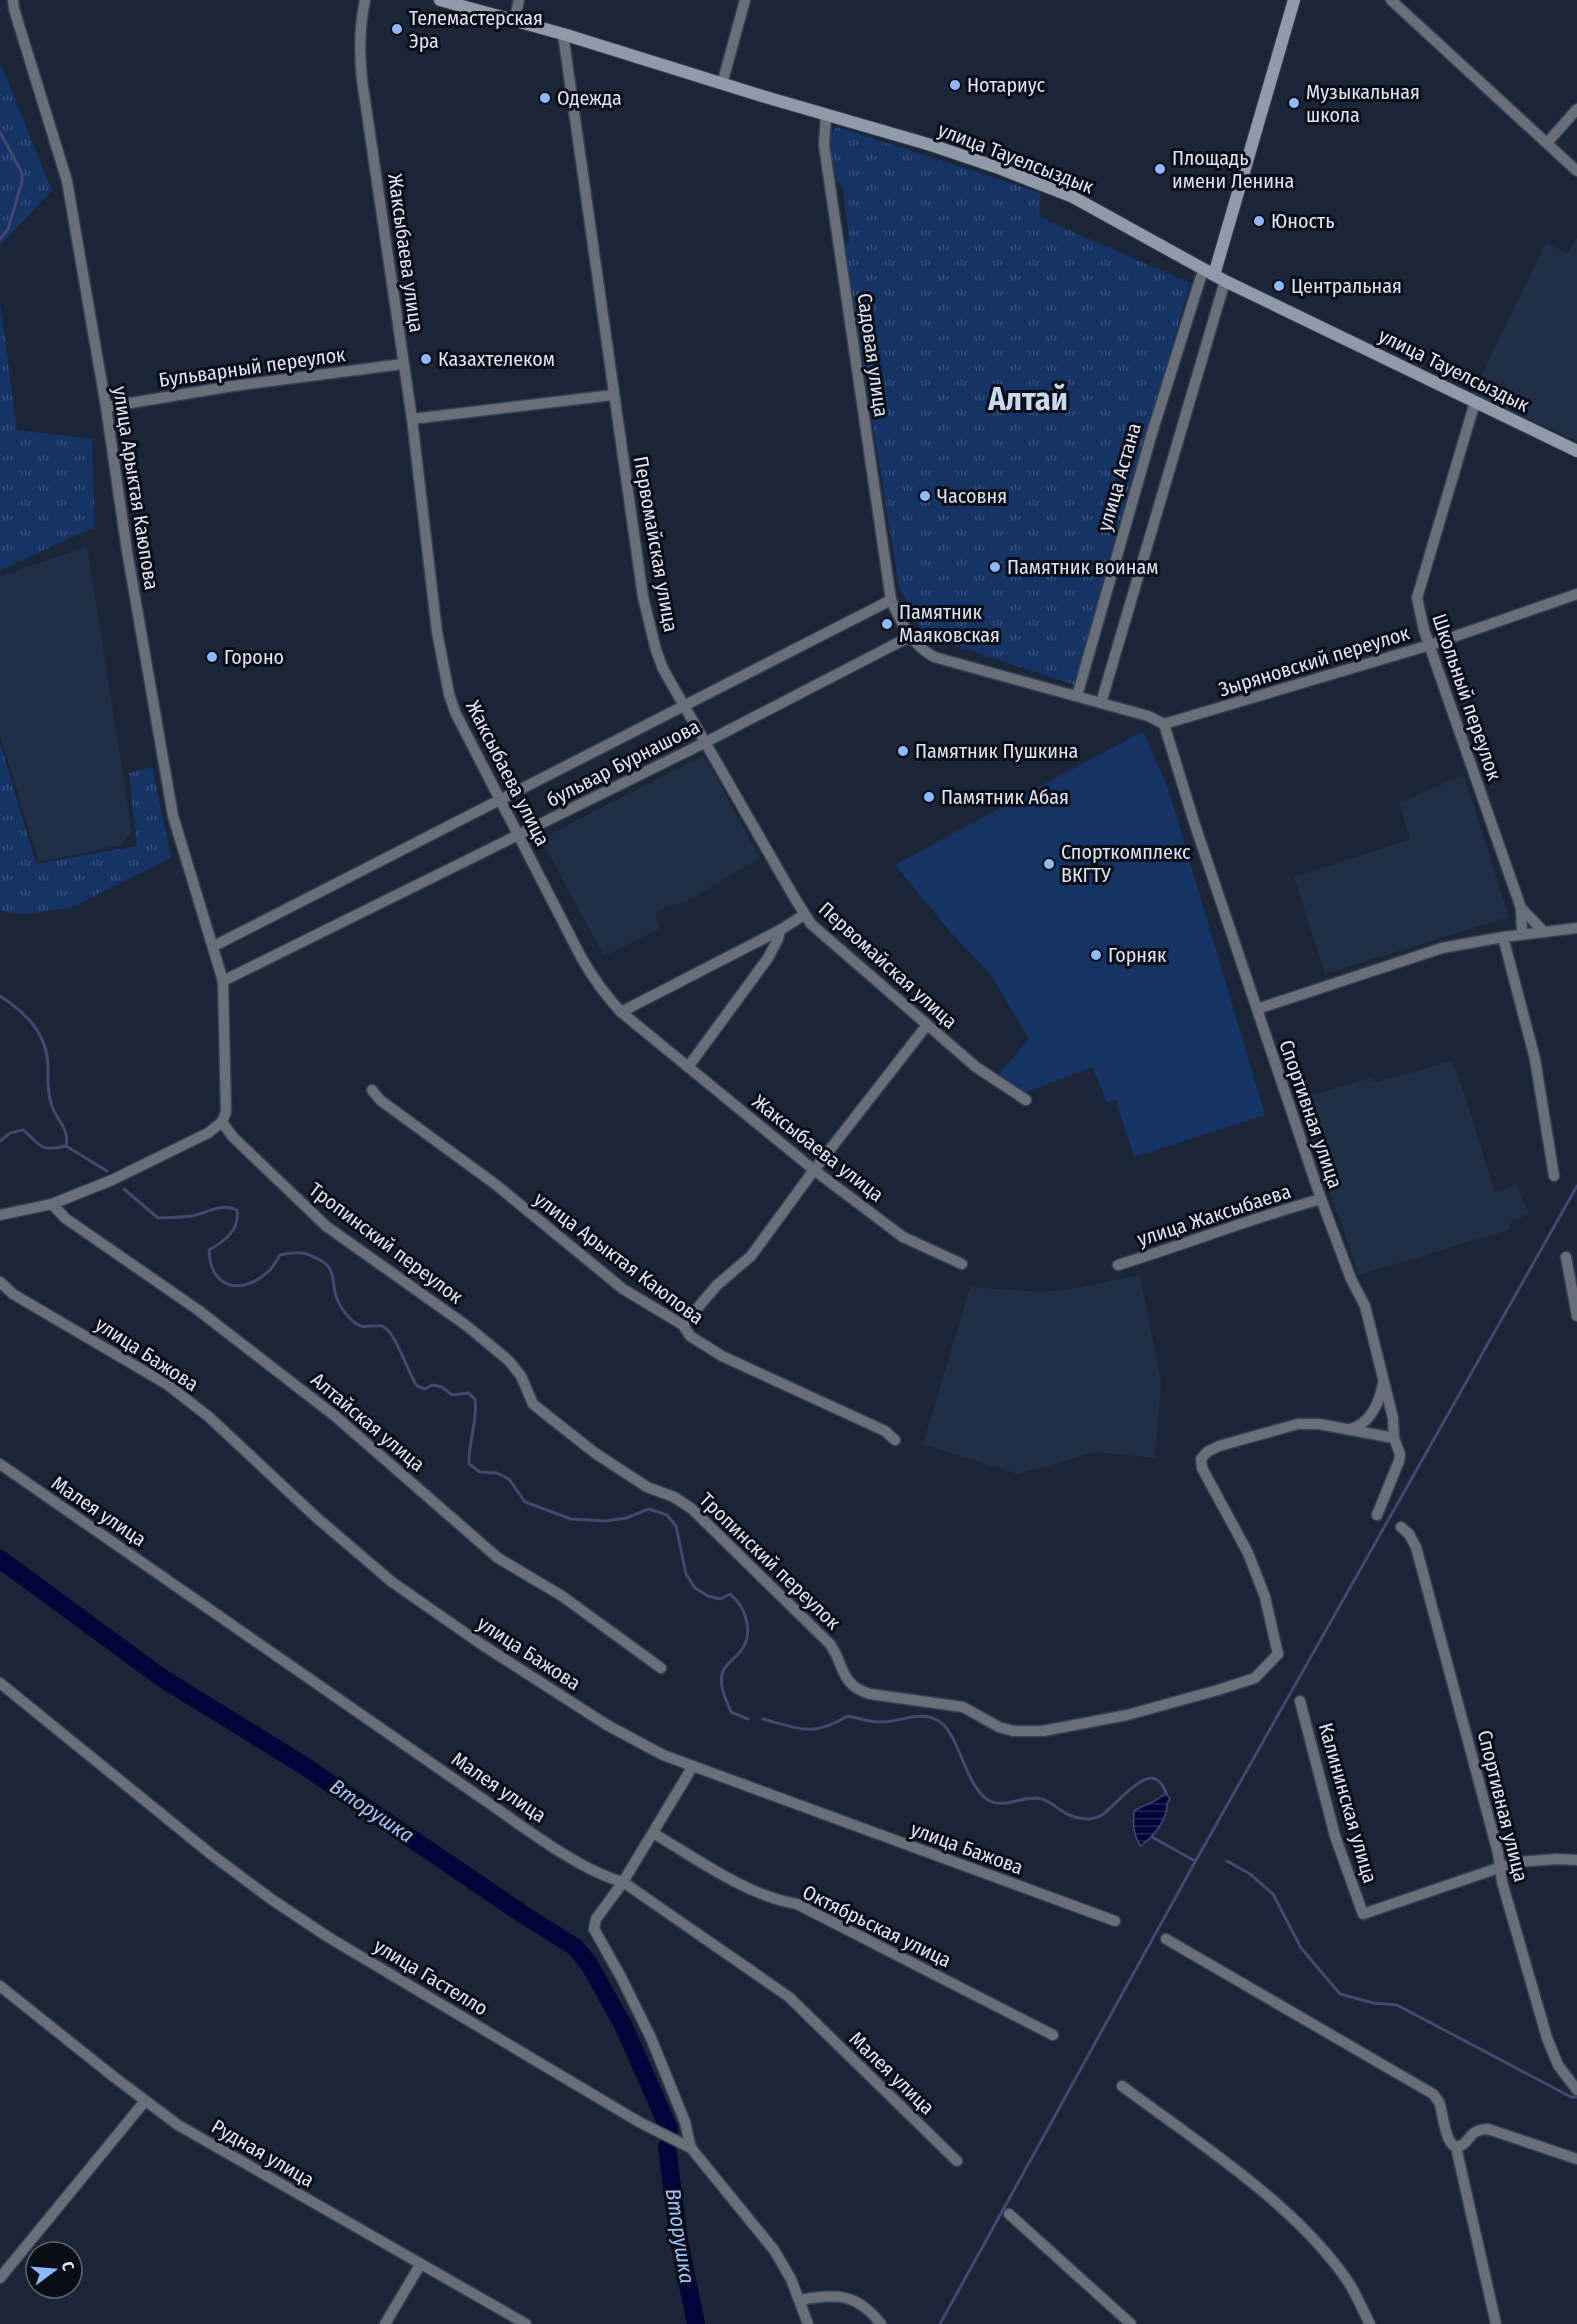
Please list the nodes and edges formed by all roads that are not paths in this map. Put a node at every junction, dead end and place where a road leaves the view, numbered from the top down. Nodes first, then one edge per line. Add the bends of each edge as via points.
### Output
1 (13, 0) edge
2 (365, 0) edge
3 (440, 0) edge
4 (519, 0) edge
5 (745, 0) edge
6 (1294, 0) edge
7 (1391, 0) edge
8 (514, 21) junction
9 (563, 34) junction
10 (722, 84) junction
11 (1577, 109) edge
12 (826, 115) junction
13 (1547, 143) junction
14 (1577, 171) edge
15 (1214, 275) junction
16 (403, 364) junction
17 (614, 395) junction
18 (1475, 402) junction
19 (106, 407) junction
20 (412, 420) junction
21 (1577, 451) edge
22 (1577, 594) edge
23 (891, 600) junction
24 (909, 637) junction
25 (1430, 645) junction
26 (1077, 696) junction
27 (1101, 704) junction
28 (683, 705) junction
29 (1164, 724) junction
30 (704, 743) junction
31 (500, 801) junction
32 (519, 836) junction
33 (1521, 908) junction
34 (804, 915) junction
35 (1577, 928) edge
36 (780, 930) junction
37 (1544, 932) junction
38 (1522, 934) junction
39 (1503, 937) junction
40 (213, 946) junction
41 (222, 981) junction
42 (1257, 1009) junction
43 (621, 1012) junction
44 (927, 1025) junction
45 (688, 1067) junction
46 (372, 1090) dead end
47 (1026, 1100) dead end
48 (222, 1122) junction
49 (814, 1170) junction
50 (1554, 1176) dead end
51 (1321, 1199) junction
52 (52, 1204) junction
53 (0, 1215) edge
54 (1566, 1257) dead end
55 (962, 1264) dead end
56 (1118, 1265) dead end
57 (0, 1282) edge
58 (1577, 1316) edge
59 (683, 1325) junction
60 (1383, 1382) junction
61 (1349, 1429) junction
62 (1394, 1438) junction
63 (895, 1440) dead end
64 (0, 1464) edge
65 (1377, 1515) dead end
66 (1401, 1527) dead end
67 (661, 1668) dead end
68 (0, 1683) edge
69 (1300, 1701) dead end
70 (693, 1766) junction
71 (653, 1833) junction
72 (1577, 1860) edge
73 (1500, 1868) junction
74 (623, 1882) junction
75 (1115, 1921) dead end
76 (1166, 1939) dead end
77 (0, 1986) edge
78 (1053, 2035) dead end
79 (1122, 2086) dead end
80 (1577, 2090) edge
81 (145, 2101) junction
82 (1456, 2147) junction
83 (691, 2148) junction
84 (1577, 2159) edge
85 (957, 2161) dead end
86 (1009, 2214) dead end
87 (420, 2265) junction
88 (0, 2278) edge
89 (799, 2300) junction
90 (385, 2324) edge
91 (526, 2324) edge
92 (808, 2324) edge
93 (881, 2324) edge
94 (1131, 2324) edge
95 (1370, 2324) edge
96 (1496, 2324) edge

1 - 19 street, улица Арыктая Каюпова via 68,181
2 - 16 street, Жаксыбаева улица via 358,47
3 - 8 street, улица Тауелсыздык
4 - 8 street
5 - 10 street
6 - 15 street, улица Астана
7 - 13 street
8 - 9 street, улица Тауелсыздык
9 - 10 street, улица Тауелсыздык
9 - 17 street, Первомайская улица
10 - 12 street, улица Тауелсыздык
11 - 13 street
12 - 15 street, улица Тауелсыздык via 931,146 1073,197
12 - 23 street, Садовая улица via 824,145
13 - 14 street
15 - 18 street, улица Тауелсыздык
15 - 26 street, улица Астана via 1152,433
15 - 27 street, улица Астана
16 - 19 street, Бульварный переулок
16 - 20 street, Жаксыбаева улица
17 - 20 street
17 - 28 street, Первомайская улица via 644,597 656,650
18 - 21 street, улица Тауелсыздык
18 - 25 street, Школьный переулок via 1417,598
19 - 40 street, улица Арыктая Каюпова via 173,816
20 - 31 street, Жаксыбаева улица via 448,694
22 - 25 street, Зыряновский переулок
23 - 24 street, Садовая улица
23 - 28 street, бульвар Бурнашова
24 - 26 street via 934,657
24 - 30 street, бульвар Бурнашова
25 - 29 street, Зыряновский переулок
25 - 33 street, Школьный переулок
26 - 27 street
27 - 29 street
28 - 30 street, Первомайская улица
28 - 31 street, бульвар Бурнашова
29 - 42 street, Спортивная улица
30 - 32 street, бульвар Бурнашова
30 - 34 street, Первомайская улица
31 - 32 street, Жаксыбаева улица
31 - 40 street, бульвар Бурнашова
32 - 41 street, бульвар Бурнашова
32 - 43 street, Жаксыбаева улица via 597,984
33 - 37 street
33 - 38 street, Школьный переулок
34 - 36 street
34 - 44 street, Первомайская улица
35 - 37 street
36 - 43 street
36 - 45 street via 768,958
37 - 38 street
38 - 39 street
39 - 42 street via 1442,948
39 - 50 street via 1534,1059
40 - 41 street, улица Арыктая Каюпова
41 - 48 street, улица Арыктая Каюпова via 226,1112
42 - 51 street, Спортивная улица
43 - 45 street, Жаксыбаева улица
44 - 47 street, Первомайская улица via 976,1067
44 - 49 street
45 - 49 street, Жаксыбаева улица
46 - 59 street, улица Арыктая Каюпова via 623,1289
48 - 52 street via 208,1133 112,1180
48 - 61 street, Тропинский переулок via 326,1226 467,1326 508,1361 521,1376 533,1404 595,1453 647,1487 692,1509 830,1644 845,1678 857,1690 870,1694 946,1703 963,1707 999,1727 1043,1731 1127,1715 1256,1678 1278,1654 1265,1597 1248,1553 1202,1468 1201,1459 1219,1446 1298,1424
49 - 55 street, Жаксыбаева улица via 903,1237
49 - 59 street via 751,1256 717,1285
51 - 56 street, улица Жаксыбаева
51 - 60 street, Спортивная улица via 1365,1306
52 - 53 street
52 - 67 street, Алтайская улица via 64,1218 198,1311 326,1409 498,1558 562,1596
54 - 58 street
57 - 70 street, улица Бажова via 13,1294 168,1385 210,1417 392,1582 607,1725
59 - 63 street, улица Арыктая Каюпова via 690,1336 722,1356 885,1431
60 - 61 street via 1366,1421
60 - 62 street, Спортивная улица
61 - 62 street
62 - 65 street, Спортивная улица via 1399,1461
64 - 74 street, Малея улица via 480,1797 559,1850 608,1878
66 - 73 street, Спортивная улица via 1416,1547
68 - 83 street, улица Гастелло via 271,1899 639,2122
69 - 73 street, Калининская улица via 1335,1836 1363,1914
70 - 71 street
70 - 75 street, улица Бажова
71 - 74 street
71 - 78 street, Октябрьская улица via 744,1886 797,1904
72 - 73 street via 1516,1862
73 - 80 street, Спортивная улица via 1547,2038 1558,2065
74 - 83 street via 596,1919 594,1929 651,2038 685,2122
74 - 85 street, Малея улица via 789,1997
76 - 82 street via 1433,2094 1439,2102 1443,2125
77 - 81 street, Рудная улица
79 - 95 street via 1269,2196 1321,2247 1350,2284
81 - 87 street, Рудная улица via 178,2125
81 - 88 street
82 - 84 street via 1462,2146 1474,2132 1488,2129
82 - 96 street
83 - 89 street, улица Гастелло via 774,2250
86 - 94 street
87 - 90 street
87 - 91 street, Рудная улица
89 - 92 street, улица Гастелло
89 - 93 street via 821,2296 853,2299 870,2310

